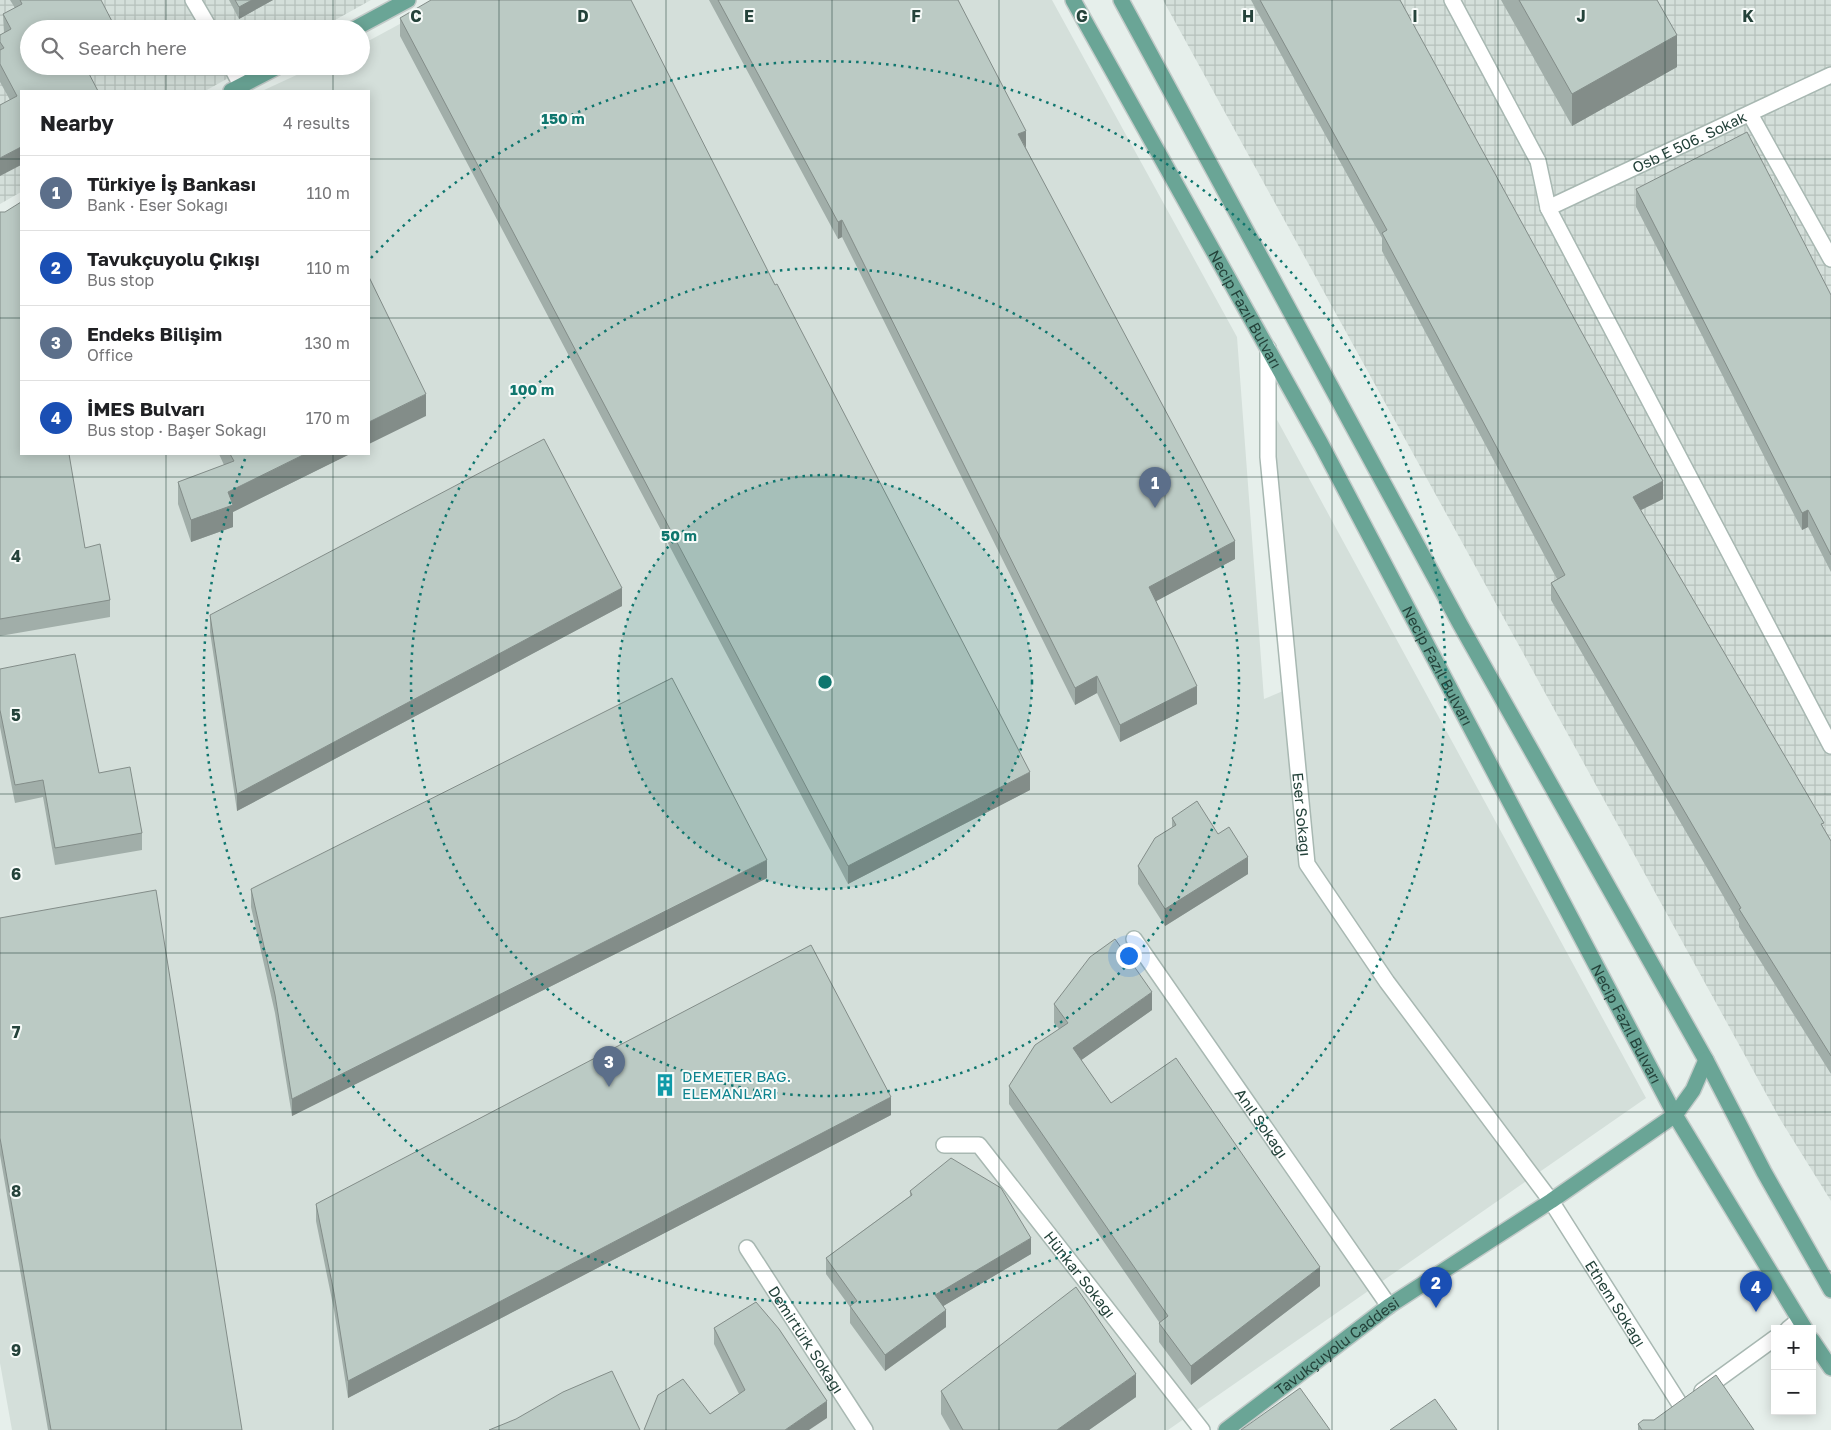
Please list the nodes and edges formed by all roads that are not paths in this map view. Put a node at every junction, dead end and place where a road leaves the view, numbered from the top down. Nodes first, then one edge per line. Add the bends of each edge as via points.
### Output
1 (194, 0) edge
2 (408, 0) edge
3 (1073, 0) edge
4 (1121, 0) edge
5 (1452, 0) edge
6 (205, 20) edge
7 (370, 20) edge
8 (233, 75) edge
9 (261, 75) edge
10 (1831, 75) edge
11 (236, 88) edge
12 (1750, 114) junction
13 (1548, 208) junction
14 (1831, 259) edge
15 (1268, 348) junction
16 (1831, 746) edge
17 (1134, 939) dead end
18 (1706, 1060) junction
19 (1675, 1115) junction
20 (944, 1144) dead end
21 (1551, 1201) junction
22 (747, 1248) dead end
23 (1831, 1290) edge
24 (1389, 1306) junction
25 (1796, 1325) edge
26 (1771, 1341) edge
27 (1816, 1346) edge
28 (1831, 1368) edge
29 (1681, 1406) junction
30 (1668, 1416) edge
31 (865, 1430) edge
32 (1202, 1430) edge
33 (1226, 1430) edge

1 - 6 street
2 - 7 main road
3 - 15 main road, Necip Fazıl Bulvarı
4 - 18 main road via 1460,624
5 - 13 street via 1538,161
8 - 11 street
9 - 11 main road
10 - 12 street, Osb E 506. Sokak
12 - 13 street, Osb E 506. Sokak
12 - 14 street
13 - 16 street
15 - 19 main road, Necip Fazıl Bulvarı via 1322,444
15 - 21 street, Eser Sokağı via 1268,457 1307,864 1387,982
17 - 24 street, Anıl Sokağı
18 - 19 main road, Tavukçuyolu Caddesi via 1693,1090
18 - 23 main road
19 - 21 main road, Tavukçuyolu Caddesi
19 - 25 main road, Necip Fazıl Bulvarı
20 - 32 street, Hünkar Sokağı via 979,1145
21 - 24 main road, Tavukçuyolu Caddesi
21 - 29 street, Ethem Sokağı
22 - 31 street, Demirtürk Sokağı
24 - 33 main road, Tavukçuyolu Caddesi
26 - 29 street
27 - 28 main road
29 - 30 street

